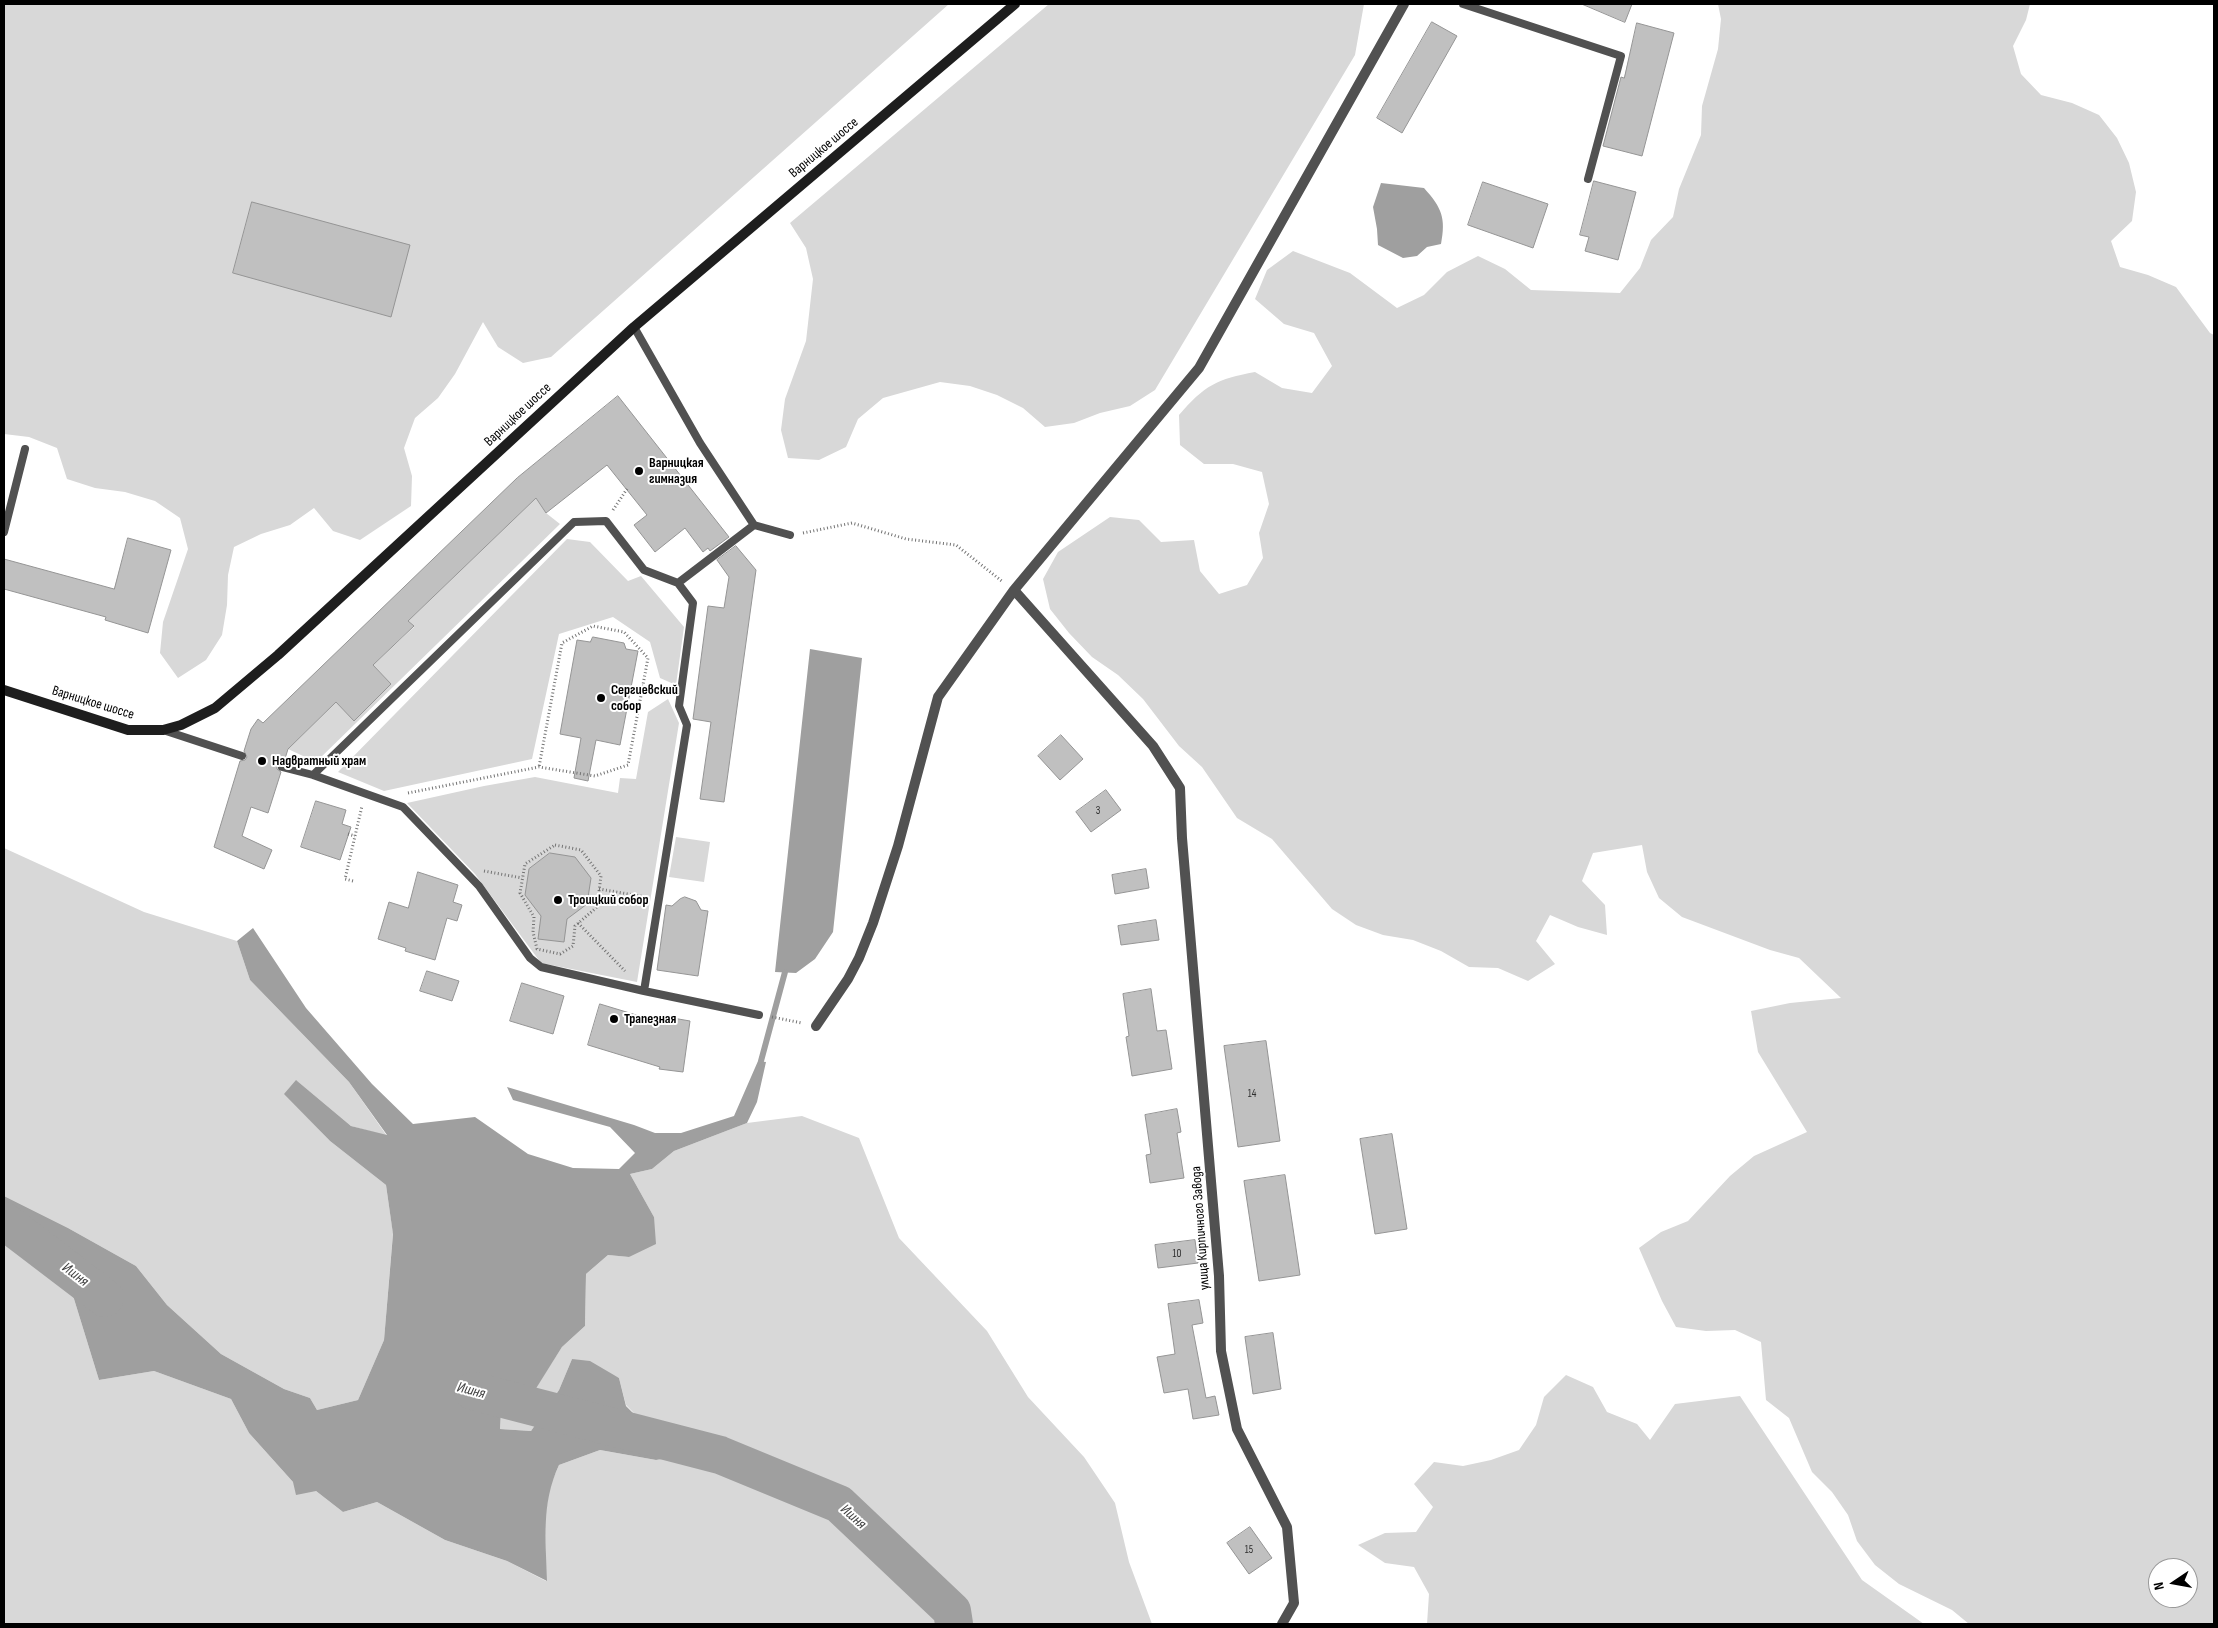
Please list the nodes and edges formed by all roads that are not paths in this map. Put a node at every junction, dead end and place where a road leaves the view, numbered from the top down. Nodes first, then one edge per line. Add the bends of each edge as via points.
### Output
1 (1015, 4) edge
2 (1404, 4) edge
3 (1463, 4) edge
4 (1588, 179) dead end
5 (634, 327) junction
6 (25, 449) dead end
7 (754, 525) junction
8 (4, 532) edge
9 (790, 535) road end
10 (678, 583) junction
11 (1014, 590) junction
12 (4, 690) edge
13 (163, 730) junction
14 (242, 756) dead end
15 (282, 767) dead end
16 (313, 775) junction
17 (644, 991) junction
18 (759, 1014) dead end
19 (816, 1026) dead end
20 (1282, 1624) edge

1 - 5 street, Варницкое шоссе
2 - 11 street via 1199,368
3 - 4 lane via 1621,56
5 - 7 lane via 700,443
5 - 13 street, Варницкое шоссе via 237,692 198,718
6 - 8 lane
7 - 9 lane
7 - 10 lane
10 - 16 lane via 644,570 606,521 574,522
10 - 17 lane via 694,603 679,706 687,725
11 - 19 street via 938,697 898,846 873,923 852,972
11 - 20 street, улица Кирпичного Завода via 1152,746 1180,788 1219,1276 1221,1351 1238,1428 1287,1527 1294,1604
12 - 13 street, Варницкое шоссе via 128,730
13 - 14 lane
15 - 16 lane
16 - 17 lane via 403,807 479,886 530,958 541,966
17 - 18 lane

